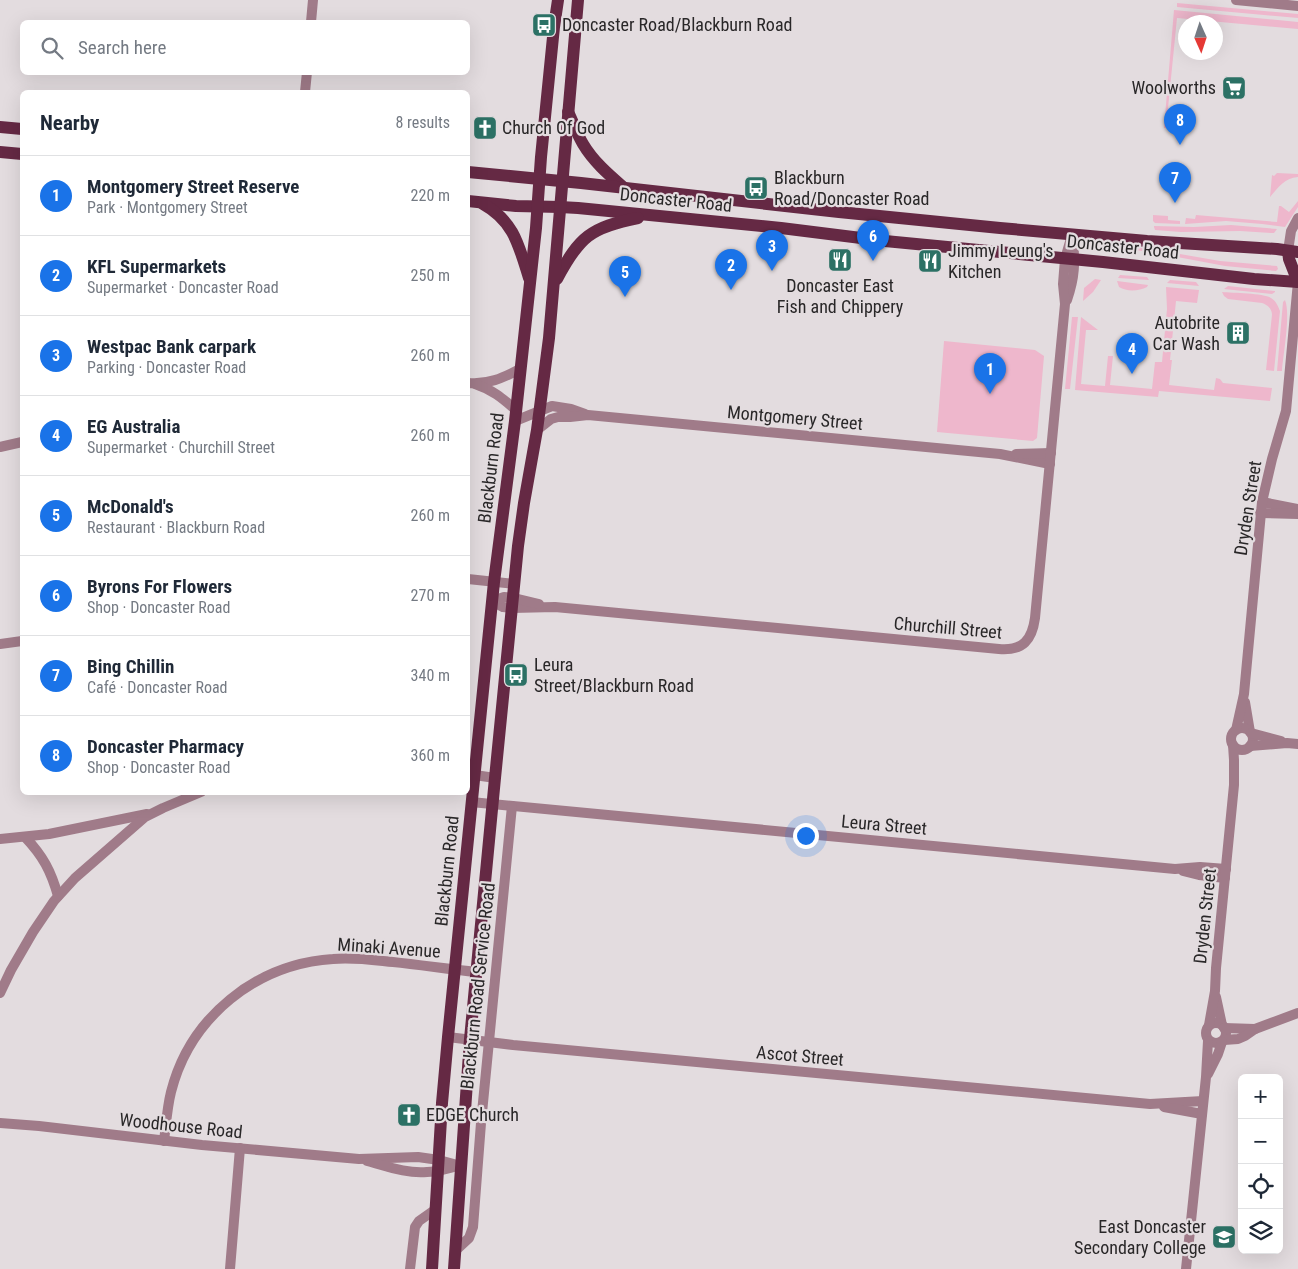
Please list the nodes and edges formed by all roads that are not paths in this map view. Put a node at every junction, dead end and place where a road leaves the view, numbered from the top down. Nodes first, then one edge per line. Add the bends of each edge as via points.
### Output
1 (313, 0) edge
2 (558, 0) edge
3 (578, 0) edge
4 (1236, 0) edge
5 (1298, 6) edge
6 (311, 20) edge
7 (307, 75) edge
8 (305, 90) edge
9 (568, 112) junction
10 (0, 127) edge
11 (20, 129) edge
12 (0, 152) edge
13 (20, 154) edge
14 (470, 172) edge
15 (539, 179) junction
16 (562, 181) junction
17 (623, 187) junction
18 (474, 202) edge
19 (560, 206) junction
20 (537, 207) junction
21 (650, 215) junction
22 (1298, 218) edge
23 (1072, 235) junction
24 (1293, 251) edge
25 (1070, 259) junction
26 (1298, 281) edge
27 (530, 283) junction
28 (554, 286) junction
29 (520, 369) junction
30 (471, 384) edge
31 (539, 412) junction
32 (588, 415) junction
33 (515, 416) junction
34 (537, 430) junction
35 (20, 442) edge
36 (0, 447) edge
37 (1051, 453) junction
38 (1000, 454) junction
39 (1050, 464) junction
40 (1262, 502) junction
41 (1298, 509) edge
42 (1260, 514) junction
43 (1298, 514) edge
44 (470, 579) edge
45 (494, 582) junction
46 (515, 584) junction
47 (492, 601) junction
48 (513, 603) junction
49 (20, 641) edge
50 (0, 644) edge
51 (1244, 694) junction
52 (1236, 730) junction
53 (1251, 732) junction
54 (1287, 743) junction
55 (1298, 744) edge
56 (1233, 745) junction
57 (1249, 747) junction
58 (471, 775) edge
59 (495, 778) junction
60 (1234, 785) junction
61 (195, 795) edge
62 (471, 802) junction
63 (492, 804) junction
64 (512, 806) junction
65 (151, 814) junction
66 (25, 837) junction
67 (0, 839) edge
68 (1225, 874) junction
69 (58, 896) junction
70 (455, 970) junction
71 (476, 972) junction
72 (1215, 991) junction
73 (0, 993) edge
74 (1298, 1012) edge
75 (1209, 1025) junction
76 (1223, 1026) junction
77 (1255, 1029) junction
78 (448, 1037) junction
79 (470, 1039) junction
80 (1208, 1041) junction
81 (1223, 1041) junction
82 (489, 1042) junction
83 (1206, 1077) junction
84 (1203, 1102) junction
85 (1150, 1104) junction
86 (1202, 1114) junction
87 (0, 1123) edge
88 (164, 1141) junction
89 (240, 1148) junction
90 (359, 1158) junction
91 (439, 1165) junction
92 (461, 1166) junction
93 (436, 1210) junction
94 (455, 1251) junction
95 (230, 1269) edge
96 (410, 1269) edge
97 (432, 1269) edge
98 (454, 1269) edge
99 (1186, 1269) edge

1 - 6 street
2 - 15 main road, Blackburn Road
3 - 9 main road, Blackburn Road
4 - 5 street
7 - 8 street
9 - 16 main road, Blackburn Road
9 - 17 main road via 592,157
10 - 11 main road
12 - 13 main road
14 - 15 main road, Doncaster Road
15 - 16 main road, Doncaster Road
15 - 20 main road, Blackburn Road
16 - 17 main road, Doncaster Road
16 - 19 main road, Blackburn Road
17 - 23 main road, Doncaster Road
18 - 20 main road, Doncaster Road
18 - 27 main road via 494,210 512,230
19 - 20 main road, Doncaster Road
19 - 21 main road, Doncaster Road
19 - 28 main road, Blackburn Road
20 - 27 main road, Blackburn Road
21 - 25 main road, Doncaster Road
21 - 28 main road via 617,222 592,233 576,247
22 - 24 street via 1291,231
23 - 24 main road, Doncaster Road
23 - 25 street, Churchill Street
24 - 26 main road via 1289,259
25 - 26 main road, Doncaster Road
25 - 37 street, Churchill Street via 1063,284 1065,304
26 - 40 street, Dryden Street via 1286,411
27 - 29 main road, Blackburn Road
28 - 31 main road, Blackburn Road
29 - 30 street via 500,379
29 - 33 main road, Blackburn Road
30 - 33 street via 500,396
31 - 32 street, Montgomery Street via 552,406
31 - 33 street, Montgomery Street
31 - 34 main road, Blackburn Road
32 - 34 street, Montgomery Street via 551,419
32 - 38 street, Montgomery Street
33 - 45 main road, Blackburn Road
34 - 46 main road, Blackburn Road via 524,503
35 - 36 street
37 - 38 street, Montgomery Street
37 - 39 street, Churchill Street
38 - 39 street, Montgomery Street
39 - 48 street, Churchill Street via 1034,627 1027,640 1015,648
40 - 41 street
40 - 42 street, Dryden Street
42 - 43 street
42 - 51 street, Dryden Street
44 - 45 street
45 - 46 street
45 - 47 main road, Blackburn Road
46 - 48 main road, Blackburn Road
47 - 48 street, Churchill Street via 503,607
47 - 58 main road, Blackburn Road
48 - 59 main road, Blackburn Road
49 - 50 street
51 - 52 street, Dryden Street
51 - 53 street, Dryden Street
52 - 53 street via 1243,728
52 - 56 street via 1231,738
53 - 54 street
53 - 57 street via 1253,740
54 - 55 street
54 - 57 street
56 - 57 street via 1239,750
56 - 60 street, Dryden Street
57 - 60 street, Dryden Street
58 - 59 street
58 - 62 main road, Blackburn Road
59 - 63 main road, Blackburn Road
60 - 68 street, Dryden Street
61 - 65 street
62 - 63 street, Leura Street
62 - 70 main road, Blackburn Road
63 - 64 street, Leura Street
63 - 71 main road, Blackburn Road
64 - 68 street, Leura Street via 1175,869 1200,867
64 - 82 street, Blackburn Road Service Road
65 - 66 street
65 - 69 street via 88,866
66 - 67 street
66 - 69 street via 46,863
68 - 72 street, Dryden Street
69 - 73 street via 25,945
70 - 71 street, Minaki Avenue
70 - 78 main road, Blackburn Road
70 - 88 street, Minaki Avenue via 334,959 303,963 252,984 215,1014 190,1047 171,1093
71 - 79 main road, Blackburn Road
72 - 75 street, Dryden Street
72 - 76 street, Dryden Street
74 - 77 street
75 - 76 street
75 - 80 street via 1205,1035
76 - 77 street
76 - 81 street via 1226,1034
77 - 81 street via 1238,1039
78 - 79 street, Ascot Street
78 - 91 main road, Blackburn Road
79 - 82 street, Ascot Street
79 - 92 main road, Blackburn Road
80 - 81 street via 1213,1044
80 - 83 street
81 - 83 street
82 - 85 street, Ascot Street
82 - 94 street, Blackburn Road Service Road via 473,1227 469,1238
83 - 84 street
84 - 85 street, Ascot Street
84 - 86 street
85 - 86 street, Ascot Street
86 - 99 street
87 - 88 street, Woodhouse Road
88 - 89 street, Woodhouse Road
89 - 90 street, Woodhouse Road
89 - 95 street
90 - 91 street, Woodhouse Road via 418,1157
90 - 91 street, Woodhouse Road via 412,1171 426,1172
91 - 92 street, Woodhouse Road
91 - 93 main road, Blackburn Road
92 - 94 main road, Blackburn Road
93 - 96 street via 415,1227
93 - 97 main road, Blackburn Road
94 - 98 main road, Blackburn Road

